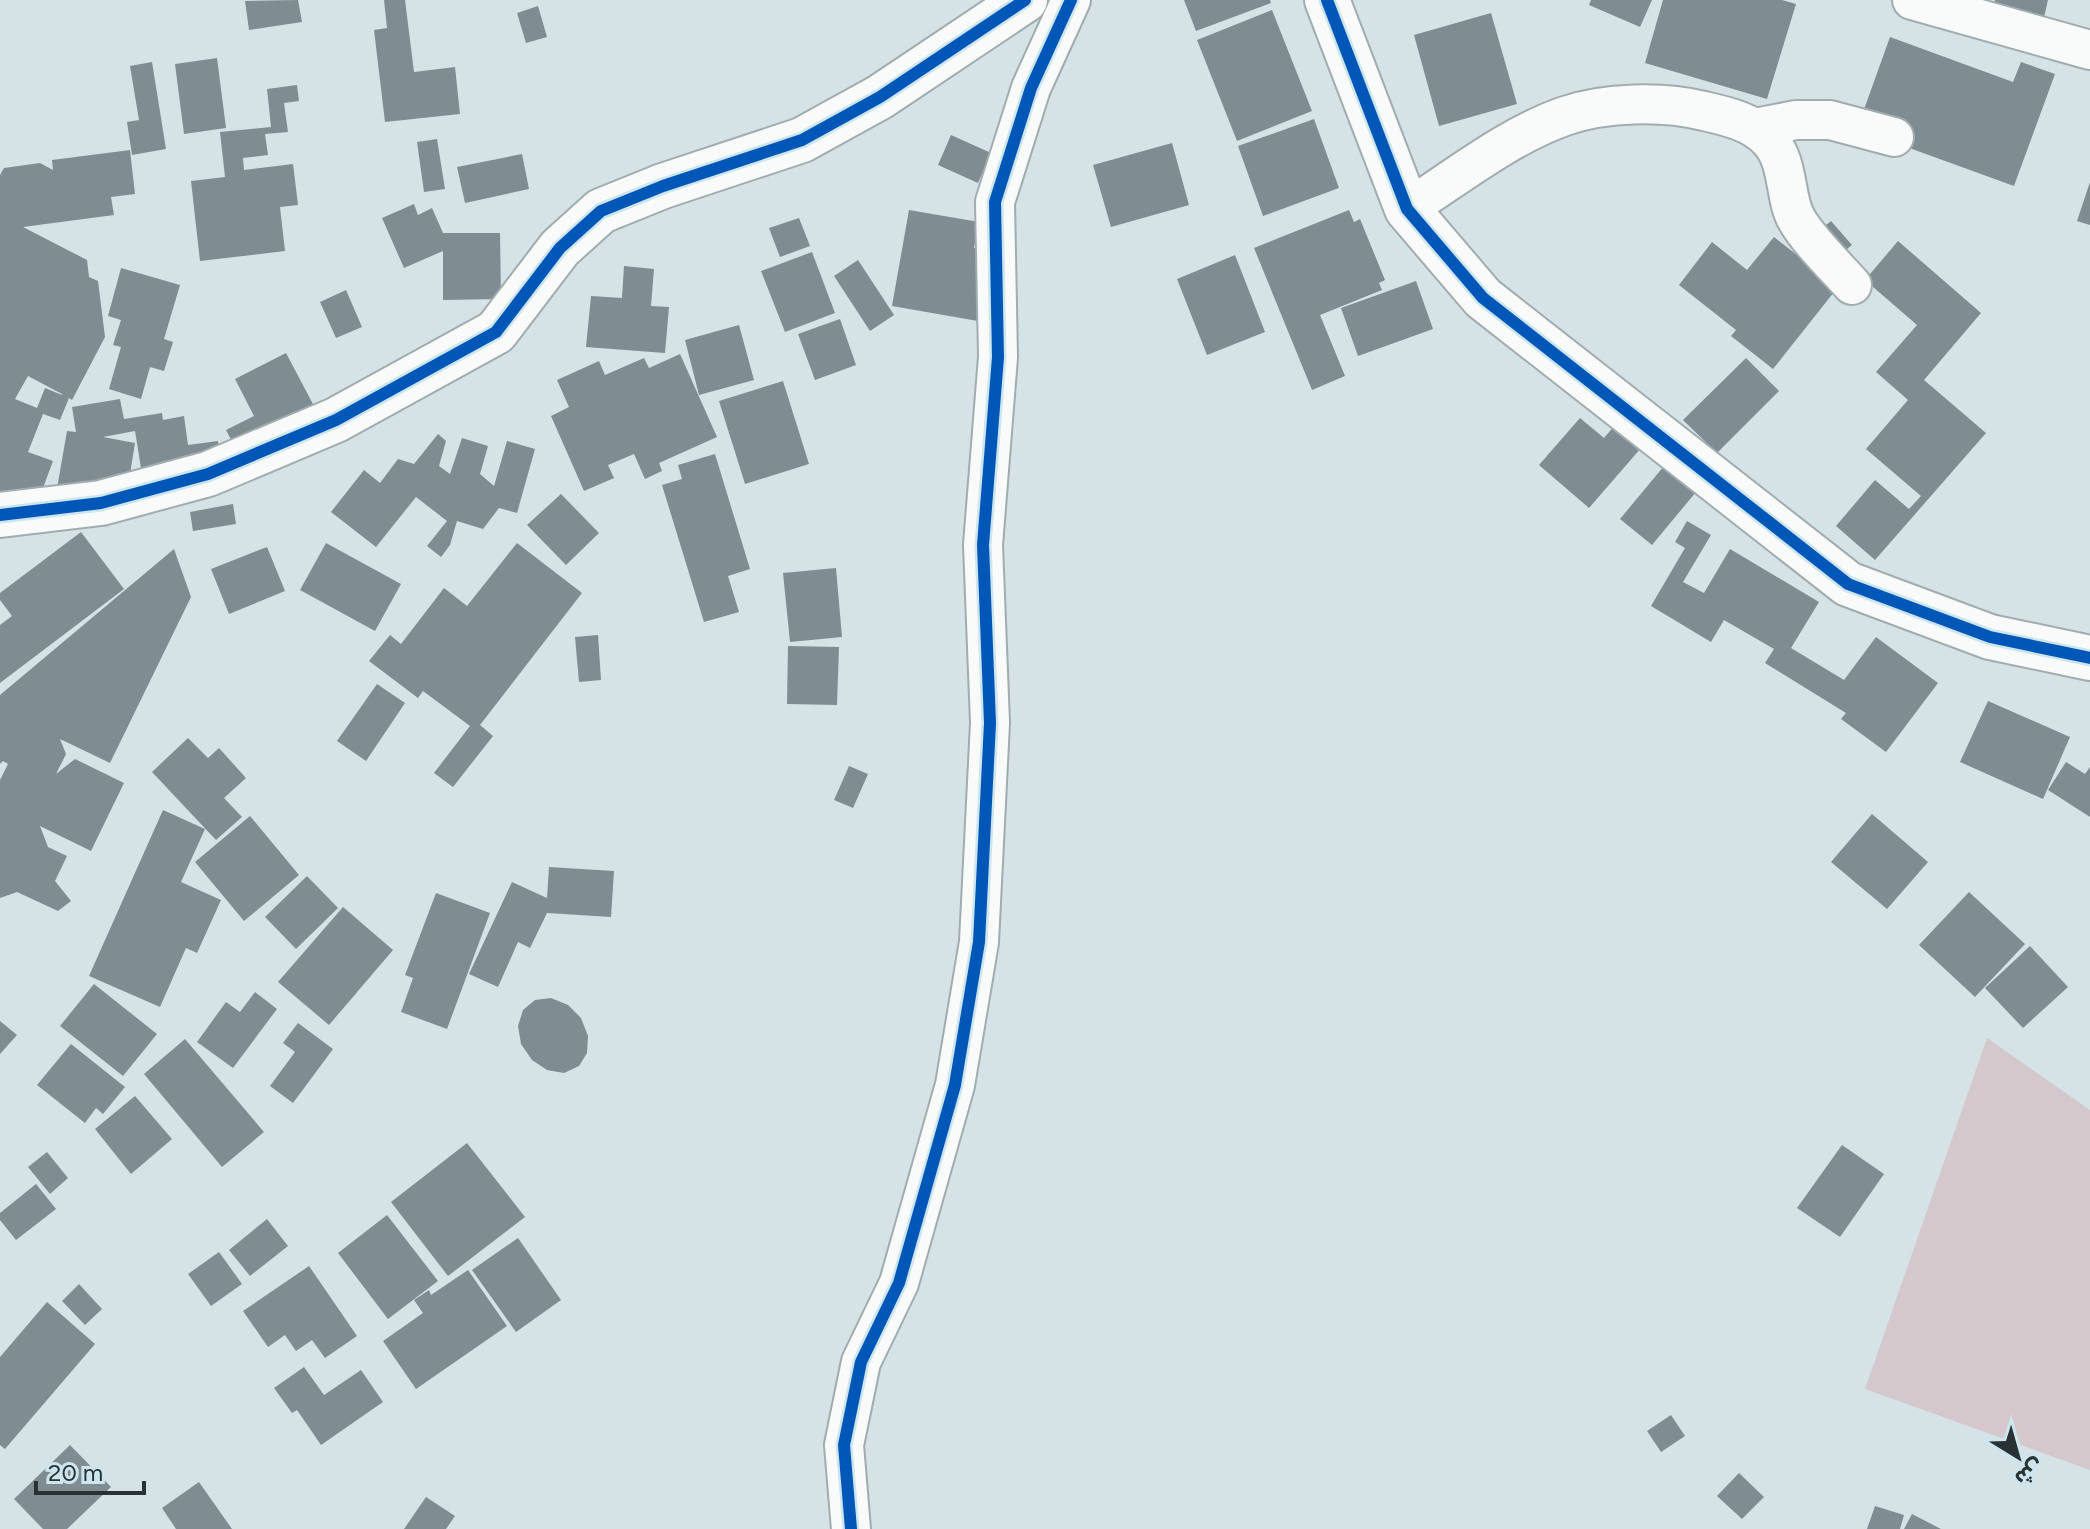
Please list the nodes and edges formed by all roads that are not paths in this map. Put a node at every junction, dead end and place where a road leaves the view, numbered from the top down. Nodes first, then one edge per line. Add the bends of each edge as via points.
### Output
1 (1025, 0) edge
2 (1071, 0) edge
3 (1327, 0) edge
4 (1912, 0) edge
5 (2090, 50) edge
6 (1755, 128) junction
7 (1894, 137) dead end
8 (1407, 209) junction
9 (1852, 285) dead end
10 (0, 515) edge
11 (2090, 658) edge
12 (851, 1529) edge

1 - 10 street via 880,97 802,140 601,211 560,248 496,332 336,420 208,474 101,503
2 - 12 street via 1031,88 995,202 998,357 983,545 990,723 979,942 951,1100 899,1283 861,1362 844,1445
3 - 8 street
4 - 5 street
6 - 7 street via 1830,120
6 - 8 street via 1676,105 1566,116 1518,138
6 - 9 street via 1771,142 1782,164 1795,219
8 - 11 street via 1483,298 1848,584 1990,637

